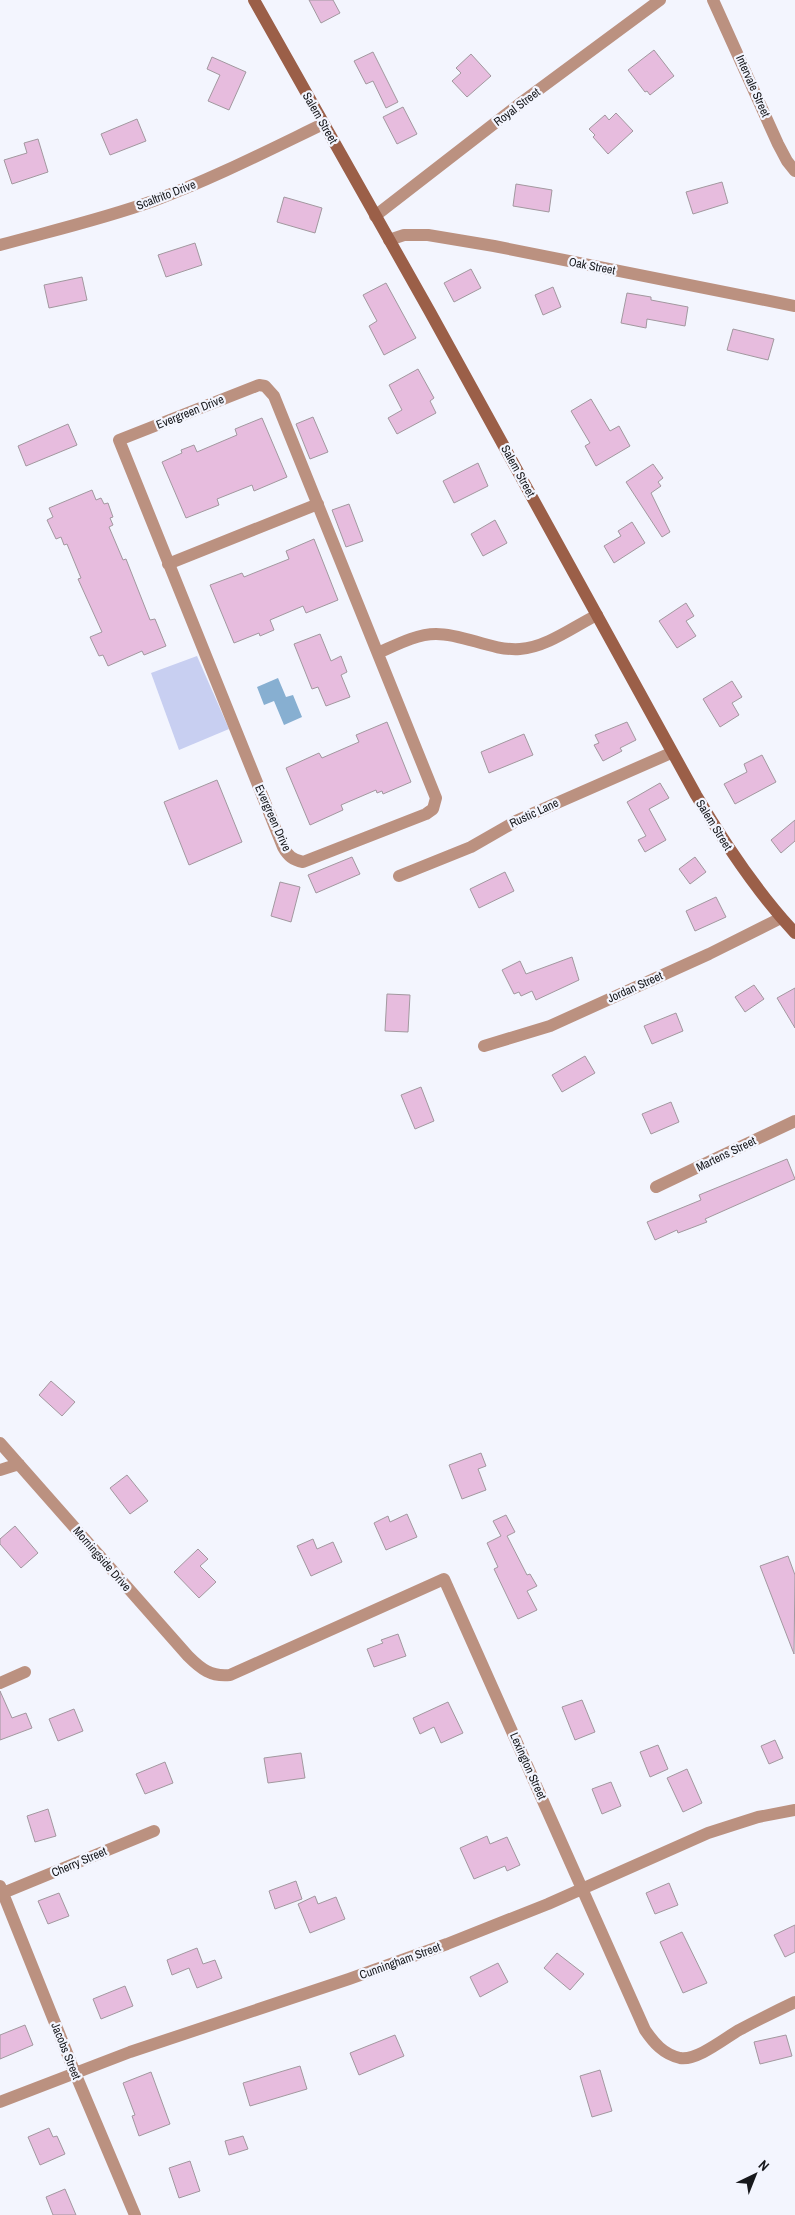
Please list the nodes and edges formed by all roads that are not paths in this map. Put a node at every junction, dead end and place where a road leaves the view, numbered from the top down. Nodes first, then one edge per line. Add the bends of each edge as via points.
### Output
1 (254, 0) edge
2 (660, 0) edge
3 (714, 0) edge
4 (323, 124) junction
5 (795, 171) edge
6 (375, 216) junction
7 (389, 240) junction
8 (0, 245) edge
9 (795, 306) edge
10 (318, 504) junction
11 (168, 564) junction
12 (597, 615) junction
13 (378, 653) junction
14 (672, 753) junction
15 (399, 876) dead end
16 (781, 918) junction
17 (795, 933) edge
18 (484, 1046) dead end
19 (795, 1120) edge
20 (656, 1187) dead end
21 (0, 1442) edge
22 (19, 1464) junction
23 (0, 1470) edge
24 (25, 1672) dead end
25 (207, 1672) joint
26 (0, 1683) edge
27 (795, 1810) edge
28 (154, 1831) dead end
29 (583, 1888) junction
30 (2, 1890) edge
31 (795, 2002) edge
32 (75, 2073) junction
33 (0, 2102) edge
34 (135, 2215) edge

1 - 4 street, Salem Street
2 - 6 street, Royal Street
3 - 5 street, Intervale Street via 778,144
4 - 6 street, Salem Street
4 - 8 street, Scaltrito Drive via 169,195 119,213
6 - 7 street, Salem Street
7 - 9 street, Oak Street via 404,235 428,235
7 - 12 street, Salem Street
10 - 11 street
10 - 11 street, Evergreen Drive via 274,396 265,386 253,386 118,440
10 - 13 street, Evergreen Drive
11 - 13 street, Evergreen Drive via 283,847 296,860 312,860 426,814 435,805 434,792
12 - 13 street via 553,638 521,649 505,649 436,634
12 - 14 street, Salem Street
14 - 15 street, Rustic Lane via 518,820 471,847
14 - 16 street, Salem Street via 734,856
16 - 17 street, Salem Street
16 - 18 street, Jordan Street via 550,1026
19 - 20 street, Martens Street
21 - 22 street, Morningside Drive
22 - 23 street
22 - 25 street, Morningside Drive via 188,1656
24 - 26 street
25 - 29 street, Lexington Street via 218,1676 230,1675 444,1579
27 - 29 street, Cunningham Street via 758,1817 708,1833
28 - 30 street, Cherry Street
29 - 31 street, Lexington Street via 645,2030 666,2053 682,2058 698,2054
29 - 32 street, Cunningham Street via 498,1925 397,1963
30 - 32 street, Jacobs Street
32 - 33 street, Cunningham Street
32 - 34 street, Jacobs Street

